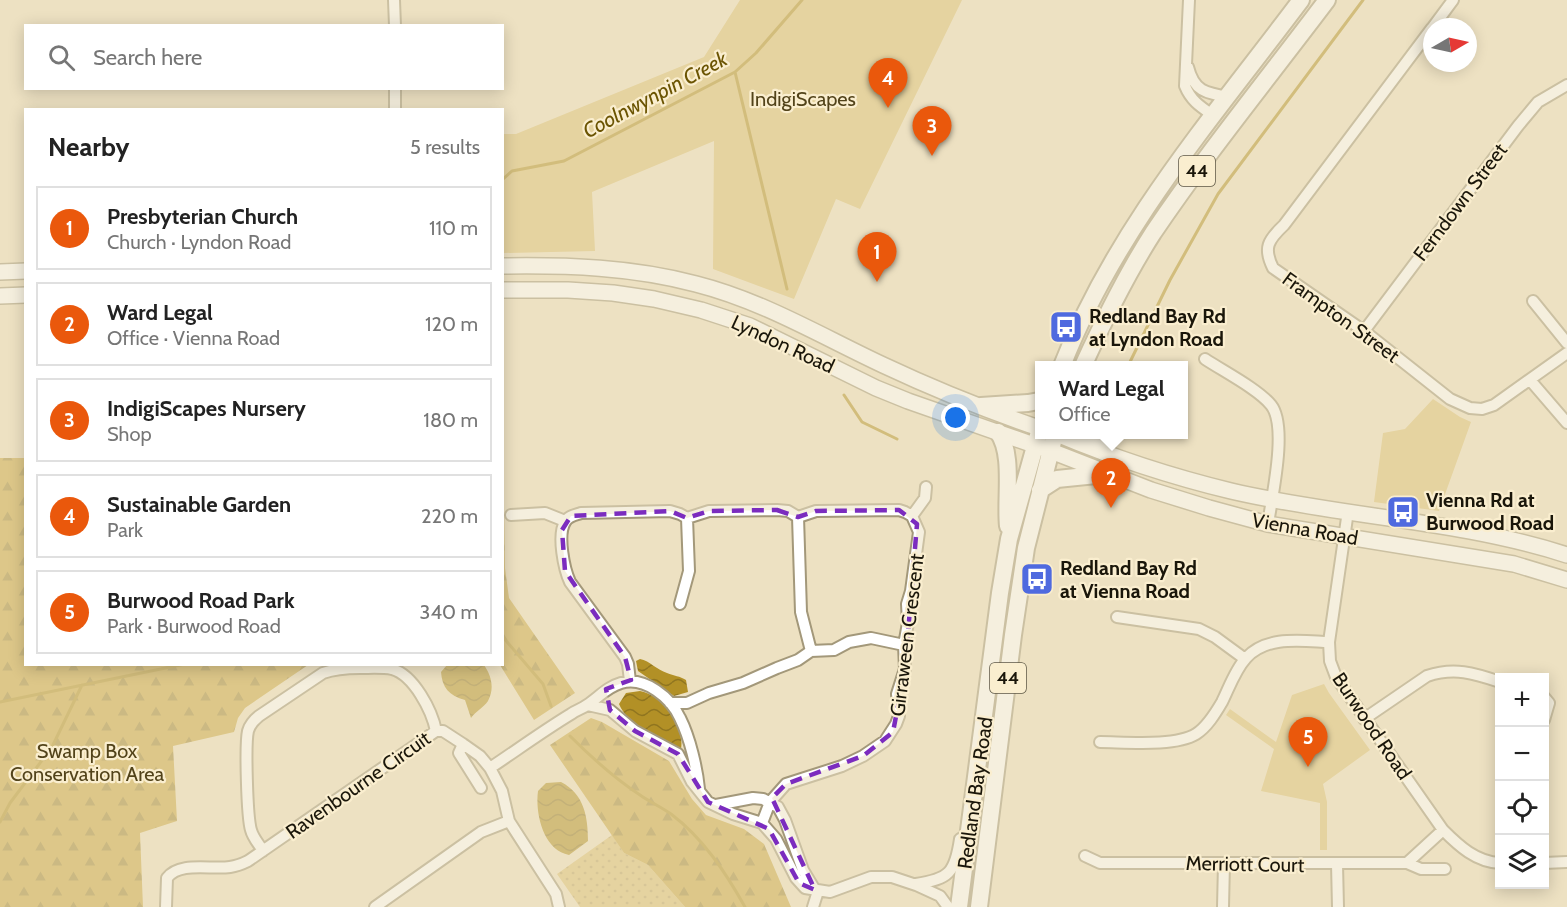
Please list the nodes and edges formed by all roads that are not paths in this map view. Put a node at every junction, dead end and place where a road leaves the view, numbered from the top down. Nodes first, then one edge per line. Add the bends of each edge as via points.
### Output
1 (394, 0) edge
2 (1189, 0) edge
3 (1301, 0) edge
4 (1327, 0) edge
5 (1453, 0) edge
6 (1439, 18) edge
7 (394, 24) edge
8 (1423, 39) edge
9 (1187, 64) junction
10 (1567, 85) edge
11 (395, 90) edge
12 (1221, 107) junction
13 (395, 108) edge
14 (1236, 120) junction
15 (504, 266) edge
16 (24, 271) edge
17 (0, 272) edge
18 (504, 290) edge
19 (0, 296) edge
20 (24, 296) edge
21 (1533, 301) dead end
22 (1364, 331) junction
23 (1567, 343) edge
24 (1567, 353) edge
25 (1205, 359) dead end
26 (1064, 361) edge
27 (1086, 361) edge
28 (1530, 380) junction
29 (1035, 402) edge
30 (981, 406) junction
31 (1567, 423) edge
32 (998, 432) junction
33 (1035, 436) edge
34 (1035, 438) edge
35 (1041, 439) edge
36 (1067, 439) edge
37 (1095, 439) edge
38 (1104, 452) junction
39 (1106, 474) junction
40 (926, 487) dead end
41 (1040, 490) junction
42 (1271, 499) junction
43 (1348, 511) junction
44 (511, 515) dead end
45 (912, 516) junction
46 (798, 517) junction
47 (687, 518) junction
48 (565, 521) junction
49 (1268, 524) junction
50 (1344, 537) junction
51 (1009, 539) junction
52 (1567, 555) edge
53 (1567, 580) edge
54 (680, 604) dead end
55 (1117, 617) dead end
56 (1329, 642) junction
57 (904, 645) junction
58 (811, 651) junction
59 (1245, 659) junction
60 (1495, 680) edge
61 (630, 681) junction
62 (606, 689) junction
63 (670, 703) junction
64 (687, 704) junction
65 (588, 705) junction
66 (610, 710) junction
67 (680, 718) junction
68 (1364, 718) junction
69 (436, 731) junction
70 (983, 735) junction
71 (1100, 742) dead end
72 (463, 744) junction
73 (490, 768) junction
74 (481, 788) dead end
75 (699, 789) junction
76 (770, 802) junction
77 (714, 806) junction
78 (509, 821) junction
79 (762, 823) junction
80 (1443, 830) junction
81 (263, 851) junction
82 (1085, 856) dead end
83 (1495, 862) edge
84 (1567, 862) edge
85 (1224, 863) junction
86 (1407, 863) junction
87 (1549, 863) edge
88 (1337, 864) junction
89 (1445, 869) dead end
90 (916, 885) junction
91 (816, 890) junction
92 (166, 907) edge
93 (375, 907) edge
94 (559, 907) edge
95 (813, 907) edge
96 (948, 907) edge
97 (959, 907) edge
98 (979, 907) edge
99 (1223, 907) edge
100 (1338, 907) edge

1 - 7 street
2 - 9 street
3 - 12 main road, 44
4 - 14 main road, 44
5 - 6 street, Frampton Street
8 - 22 street, Frampton Street via 1268,245 1273,268
9 - 12 street via 1195,86
9 - 12 street via 1185,86 1189,96 1197,105
10 - 22 street, Ferndown Street via 1538,102 1518,126
11 - 13 street
12 - 14 main road
12 - 26 main road, 44 via 1126,239 1091,300
14 - 27 main road, 44 via 1153,235 1126,279
15 - 30 main road, Lyndon Road via 606,268 696,284 787,316 884,365
16 - 17 main road
18 - 32 main road, Lyndon Road via 613,293 700,310 758,330 876,388
19 - 20 main road
21 - 23 street
22 - 28 street, Frampton Street via 1450,399 1470,408 1494,405
24 - 28 street, Frampton Street
25 - 42 street via 1261,396 1278,417
28 - 31 street
29 - 30 main road
30 - 33 main road, Lyndon Road
32 - 34 main road, Lyndon Road
32 - 51 main road via 1007,453
35 - 39 main road, Vienna Road
35 - 41 main road, Redland Bay Road / 44
35 - 51 main road, Redland Bay Road / 44
36 - 38 main road, Vienna Road
37 - 38 main road
38 - 42 main road, Vienna Road via 1230,491
39 - 41 main road via 1057,479
39 - 49 main road, Vienna Road
40 - 45 street via 925,498
41 - 98 main road, Redland Bay Road / 44 via 1016,611
42 - 43 main road, Vienna Road
42 - 49 street
43 - 50 street, Burwood Road
43 - 52 main road, Vienna Road via 1488,533
44 - 48 street via 545,513
45 - 46 street via 887,510 816,511
45 - 57 street, Girraween Crescent via 917,524 918,542
46 - 47 street via 777,510 709,511
46 - 58 street via 801,612
47 - 48 street via 670,511 581,513
47 - 54 street via 689,571
48 - 61 street via 565,572 625,657
49 - 50 main road, Vienna Road
50 - 53 main road, Vienna Road via 1479,557
50 - 56 street, Burwood Road
51 - 70 main road, Redland Bay Road / 44
55 - 59 street via 1199,629
56 - 59 street via 1297,640 1267,644
56 - 68 street, Burwood Road via 1336,677
57 - 58 street via 871,638 834,650
57 - 76 street, Girraween Crescent via 905,669 897,694 899,716 893,732 863,756 786,784
58 - 64 street via 798,660
59 - 71 street via 1212,719 1196,734 1174,742
60 - 68 street via 1454,670 1437,672
61 - 62 street
61 - 63 street via 646,684
62 - 65 street
62 - 66 street
63 - 64 street
63 - 67 street
64 - 67 street
65 - 66 street
65 - 73 street
66 - 75 street via 634,731 678,754
67 - 75 street
68 - 80 street, Burwood Road
69 - 72 street, Ravenbourne Circuit
69 - 81 street, Ravenbourne Circuit
69 - 81 street via 430,709 409,679 383,668 323,673 259,716 248,731 246,747 249,822
70 - 90 street via 969,772 956,860 942,879
70 - 97 main road, Redland Bay Road / 44
72 - 73 street, Ravenbourne Circuit
72 - 74 street via 459,753
73 - 78 street, Ravenbourne Circuit via 502,791
75 - 77 street
76 - 77 street via 753,798
76 - 79 street, Girraween Crescent
76 - 91 street via 785,820 803,870
77 - 79 street
78 - 93 street via 481,832
78 - 94 street, Ravenbourne Circuit via 556,894
79 - 91 street via 777,839 799,883
80 - 83 street, Burwood Road via 1473,855
80 - 86 street
81 - 92 street, Ravenbourne Circuit via 239,865 175,870 167,878
82 - 85 street, Merriott Court via 1100,863
84 - 87 street
85 - 88 street, Merriott Court
85 - 99 street
86 - 88 street, Merriott Court
86 - 89 street, Merriott Court via 1421,869
88 - 100 street
90 - 91 street via 882,876 860,880 837,891
90 - 96 street via 940,896
91 - 95 street

